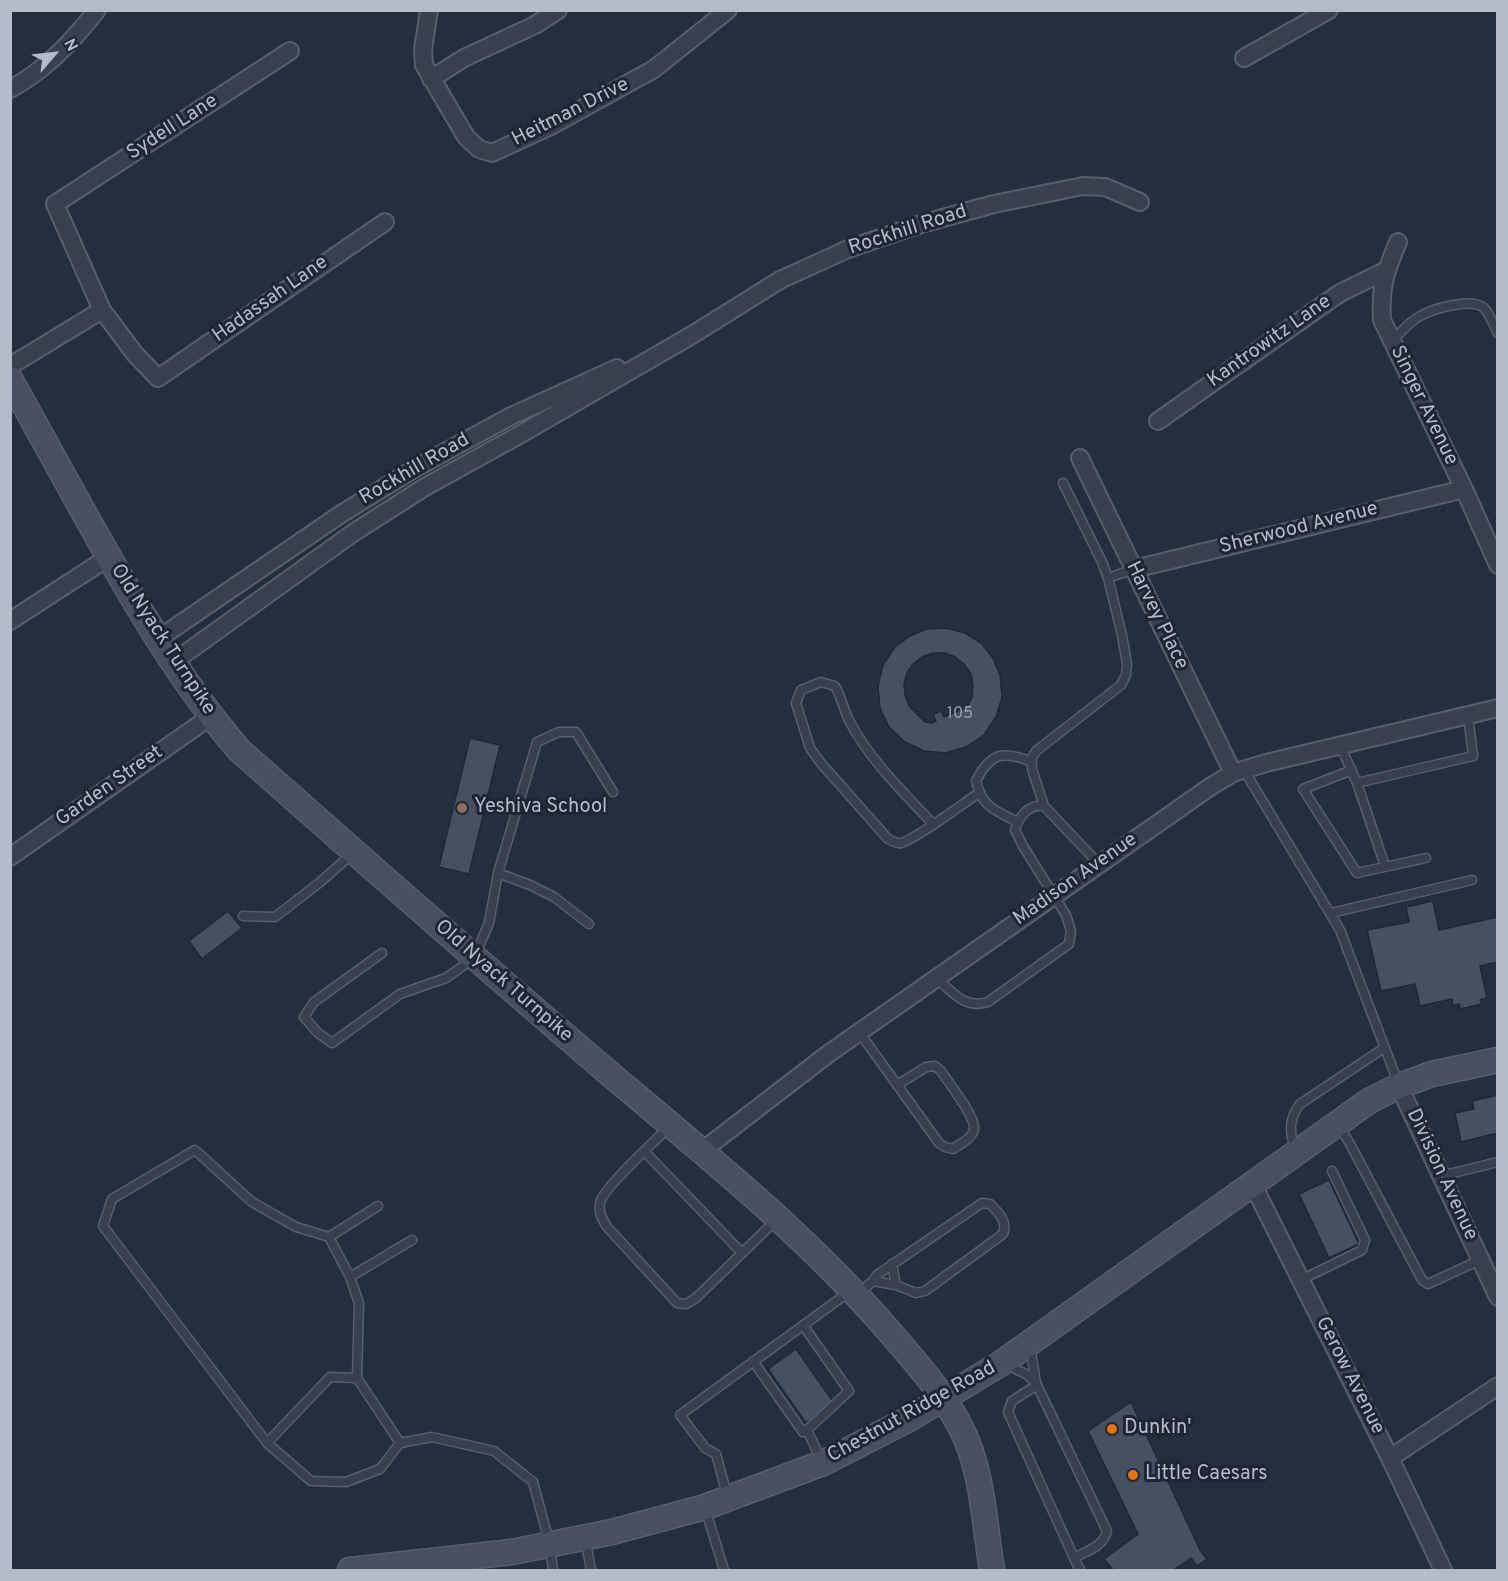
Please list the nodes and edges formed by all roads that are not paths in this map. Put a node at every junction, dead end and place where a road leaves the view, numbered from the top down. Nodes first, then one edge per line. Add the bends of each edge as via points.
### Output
1 (97, 10) edge
2 (429, 10) edge
3 (558, 10) edge
4 (728, 10) edge
5 (1329, 10) edge
6 (290, 51) dead end
7 (1244, 58) dead end
8 (431, 79) junction
9 (10, 89) edge
10 (1140, 202) dead end
11 (385, 222) dead end
12 (1398, 242) dead end
13 (1385, 271) junction
14 (102, 310) junction
15 (1497, 333) edge
16 (692, 335) junction
17 (1392, 341) junction
18 (10, 366) edge
19 (13, 392) edge
20 (1158, 421) dead end
21 (1080, 458) dead end
22 (1063, 483) dead end
23 (1464, 489) junction
24 (109, 557) junction
25 (1497, 565) edge
26 (1134, 570) junction
27 (1108, 578) junction
28 (10, 621) edge
29 (158, 639) junction
30 (172, 663) junction
31 (1497, 708) edge
32 (1468, 715) junction
33 (210, 717) junction
34 (1340, 745) junction
35 (1032, 762) junction
36 (1352, 770) junction
37 (1239, 772) junction
38 (1357, 783) junction
39 (614, 792) dead end
40 (979, 793) junction
41 (1044, 806) junction
42 (933, 824) junction
43 (1016, 826) junction
44 (354, 852) junction
45 (10, 857) edge
46 (1426, 858) dead end
47 (1099, 864) junction
48 (1385, 866) junction
49 (498, 873) junction
50 (1472, 880) dead end
51 (1054, 896) junction
52 (1331, 913) junction
53 (243, 916) dead end
54 (589, 924) dead end
55 (382, 953) dead end
56 (474, 958) junction
57 (936, 978) junction
58 (859, 1032) junction
59 (1384, 1048) junction
60 (1497, 1060) edge
61 (897, 1085) junction
62 (1399, 1086) junction
63 (1336, 1122) junction
64 (671, 1125) junction
65 (702, 1151) junction
66 (1297, 1151) junction
67 (645, 1152) junction
68 (1497, 1162) edge
69 (1332, 1170) dead end
70 (1441, 1176) junction
71 (1252, 1184) junction
72 (378, 1206) dead end
73 (778, 1218) junction
74 (329, 1237) junction
75 (412, 1240) dead end
76 (742, 1253) junction
77 (1480, 1260) junction
78 (892, 1264) junction
79 (350, 1277) junction
80 (1300, 1280) junction
81 (896, 1285) junction
82 (861, 1288) junction
83 (1497, 1297) edge
84 (803, 1325) junction
85 (1029, 1343) junction
86 (753, 1361) junction
87 (1002, 1363) junction
88 (357, 1378) junction
89 (1037, 1384) junction
90 (1497, 1386) edge
91 (944, 1400) junction
92 (807, 1430) junction
93 (267, 1443) junction
94 (400, 1443) junction
95 (1390, 1458) junction
96 (823, 1463) junction
97 (728, 1499) junction
98 (705, 1507) junction
99 (585, 1538) junction
100 (550, 1545) junction
101 (1074, 1558) junction
102 (350, 1570) edge
103 (553, 1570) edge
104 (591, 1570) edge
105 (724, 1570) edge
106 (992, 1570) edge
107 (1080, 1570) edge
108 (1443, 1570) edge

1 - 9 street via 78,35 46,65
2 - 8 street, Heitman Drive via 423,50 424,65
3 - 8 street
4 - 8 street, Heitman Drive via 654,69 492,153 479,149 466,137
5 - 7 street
6 - 14 street, Sydell Lane via 55,204
10 - 16 street, Rockhill Road via 1106,187 1083,186 921,224 848,249 780,280
11 - 14 street, Hadassah Lane via 158,378
12 - 13 street, Singer Avenue
13 - 17 street, Singer Avenue via 1382,320
13 - 20 street, Kantrowitz Lane via 1340,293
14 - 18 street
15 - 17 lane via 1483,308 1466,304 1420,316
16 - 29 street, Rockhill Road via 511,416 414,469
16 - 30 street, Rockhill Road via 425,487 353,533
17 - 23 street, Singer Avenue
19 - 24 street, Old Nyack Turnpike
21 - 26 street, Harvey Place
22 - 27 lane
23 - 25 street, Singer Avenue
23 - 26 street, Sherwood Avenue
24 - 28 street
24 - 29 street, Old Nyack Turnpike
26 - 27 lane
26 - 37 street, Harvey Place
27 - 35 lane via 1122,635 1126,675 1121,685 1036,751
29 - 30 street, Old Nyack Turnpike
30 - 33 street, Old Nyack Turnpike
31 - 32 street, Madison Avenue
32 - 34 street, Madison Avenue
32 - 38 lane via 1473,756
33 - 44 street, Old Nyack Turnpike via 239,750
33 - 45 street, Garden Street
34 - 36 lane
34 - 37 street, Madison Avenue
35 - 40 lane via 1016,755 1002,755 986,763 976,781
35 - 41 lane
36 - 38 lane
36 - 48 lane via 1303,789 1357,873
37 - 47 street, Madison Avenue via 1210,787
37 - 52 lane
38 - 48 lane
39 - 49 lane via 576,732 559,732 537,742
40 - 42 lane
40 - 43 lane via 994,811
41 - 43 lane via 1030,808
41 - 47 lane
42 - 42 lane via 905,842 898,844 888,839 810,748 796,703 801,690 820,682 835,686 864,744
43 - 51 lane via 1023,846
44 - 53 lane via 275,917
44 - 56 street, Old Nyack Turnpike
46 - 48 lane
47 - 51 street, Madison Avenue
49 - 54 lane via 554,897
49 - 56 lane via 489,923
50 - 52 lane
51 - 57 street, Madison Avenue
51 - 57 lane via 1071,931 1069,944 988,1002 975,1006 963,1001
52 - 59 lane
55 - 56 lane via 314,1002 304,1017 332,1043 400,994 446,978
56 - 64 street, Old Nyack Turnpike
57 - 58 street, Madison Avenue
58 - 61 lane
58 - 65 street, Madison Avenue
59 - 62 lane
59 - 66 lane via 1300,1104 1293,1114 1291,1130
60 - 62 street, Chestnut Ridge Road via 1432,1074
61 - 61 lane via 939,1143 953,1149 971,1136 972,1118 935,1066 926,1067
62 - 63 street, Chestnut Ridge Road
62 - 70 street, Division Avenue
63 - 66 street, Chestnut Ridge Road
63 - 77 lane via 1422,1280 1428,1284
64 - 65 street, Old Nyack Turnpike
64 - 67 lane
65 - 73 street, Old Nyack Turnpike
66 - 71 street, Chestnut Ridge Road
67 - 76 lane
67 - 76 lane via 603,1195 600,1212 602,1221 677,1303 686,1304 696,1298
68 - 70 lane
69 - 80 lane via 1365,1240 1362,1250
70 - 77 street, Division Avenue
71 - 80 street, Gerow Avenue
71 - 85 street, Chestnut Ridge Road
72 - 74 lane
73 - 76 lane
73 - 82 street, Old Nyack Turnpike
74 - 79 lane
74 - 93 lane via 296,1227 252,1202 195,1150 112,1199 103,1226
75 - 79 lane
77 - 83 street, Division Avenue
78 - 81 lane
78 - 81 lane via 982,1203 990,1204 1001,1216 1003,1233 925,1291 916,1293
78 - 82 lane
79 - 88 lane via 359,1303
80 - 95 street, Gerow Avenue
81 - 82 lane
82 - 84 lane
82 - 91 street, Old Nyack Turnpike
84 - 86 lane
84 - 92 lane via 849,1391
85 - 87 street, Chestnut Ridge Road
85 - 89 lane
86 - 92 lane via 803,1432
86 - 97 lane via 680,1415 705,1448 716,1454
87 - 89 lane
87 - 91 street, Chestnut Ridge Road
88 - 93 lane via 330,1377
88 - 94 lane
89 - 101 lane via 1016,1397 1008,1412
89 - 101 lane via 1107,1531 1100,1544
90 - 95 street
91 - 96 street, Chestnut Ridge Road
91 - 106 street, Old Nyack Turnpike via 961,1427 974,1465
92 - 96 lane
93 - 94 lane via 311,1481 346,1482 380,1468
94 - 100 lane via 432,1437 495,1451 533,1482
95 - 108 street, Gerow Avenue
96 - 97 street, Chestnut Ridge Road
97 - 98 street, Chestnut Ridge Road
98 - 99 street, Chestnut Ridge Road
98 - 105 lane
99 - 100 street, Chestnut Ridge Road
99 - 104 lane
100 - 102 street, Chestnut Ridge Road
100 - 103 lane
101 - 107 lane

